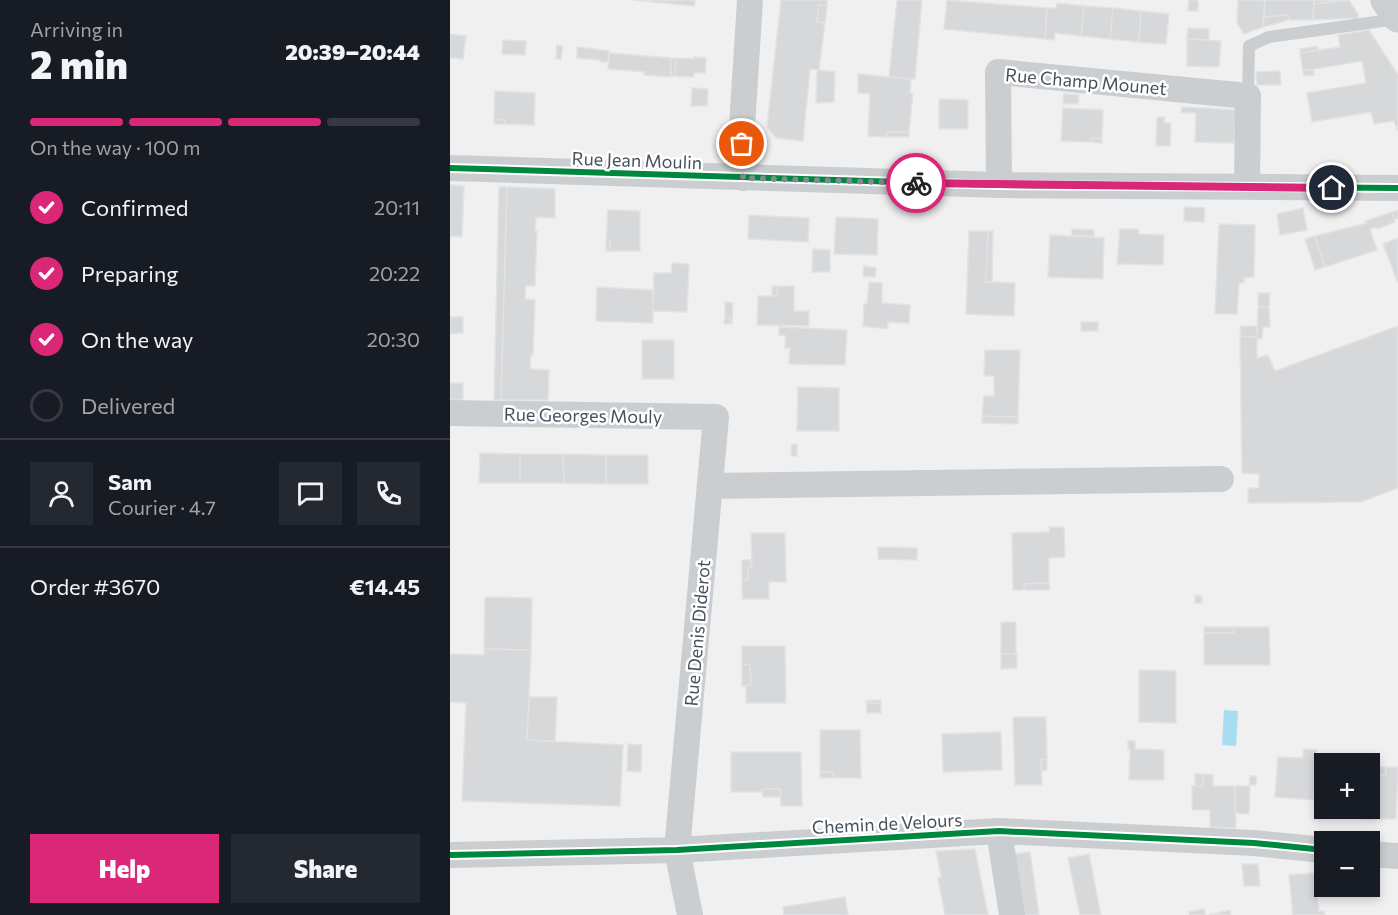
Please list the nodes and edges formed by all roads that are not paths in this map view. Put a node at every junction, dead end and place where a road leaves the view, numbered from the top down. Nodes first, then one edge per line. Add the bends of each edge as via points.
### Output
1 (750, 0) edge
2 (1387, 0) edge
3 (1398, 17) edge
4 (1248, 96) junction
5 (450, 168) edge
6 (743, 178) junction
7 (999, 185) junction
8 (1247, 186) junction
9 (1398, 188) edge
10 (450, 413) edge
11 (716, 417) joint
12 (1221, 479) dead end
13 (710, 486) junction
14 (999, 831) junction
15 (1314, 849) edge
16 (677, 850) junction
17 (450, 855) edge
18 (1380, 855) edge
19 (1398, 856) edge
20 (690, 915) edge
21 (1012, 915) edge

1 - 6 street via 742,127
2 - 3 main road
3 - 4 lane via 1269,37 1249,46
4 - 7 street, Rue Champ Mounet via 998,72
4 - 8 street
5 - 6 street, Rue Jean Moulin
6 - 7 street, Rue Jean Moulin
7 - 8 street, Rue Jean Moulin
8 - 9 street, Rue Jean Moulin
10 - 11 street, Rue Georges Mouly
11 - 13 street, Rue Denis Diderot
12 - 13 street
13 - 16 street, Rue Denis Diderot
14 - 15 street, Chemin de Velours
14 - 16 street, Chemin de Velours
14 - 21 street
16 - 17 street, Chemin de Velours
16 - 20 street, Rue Denis Diderot
18 - 19 street

